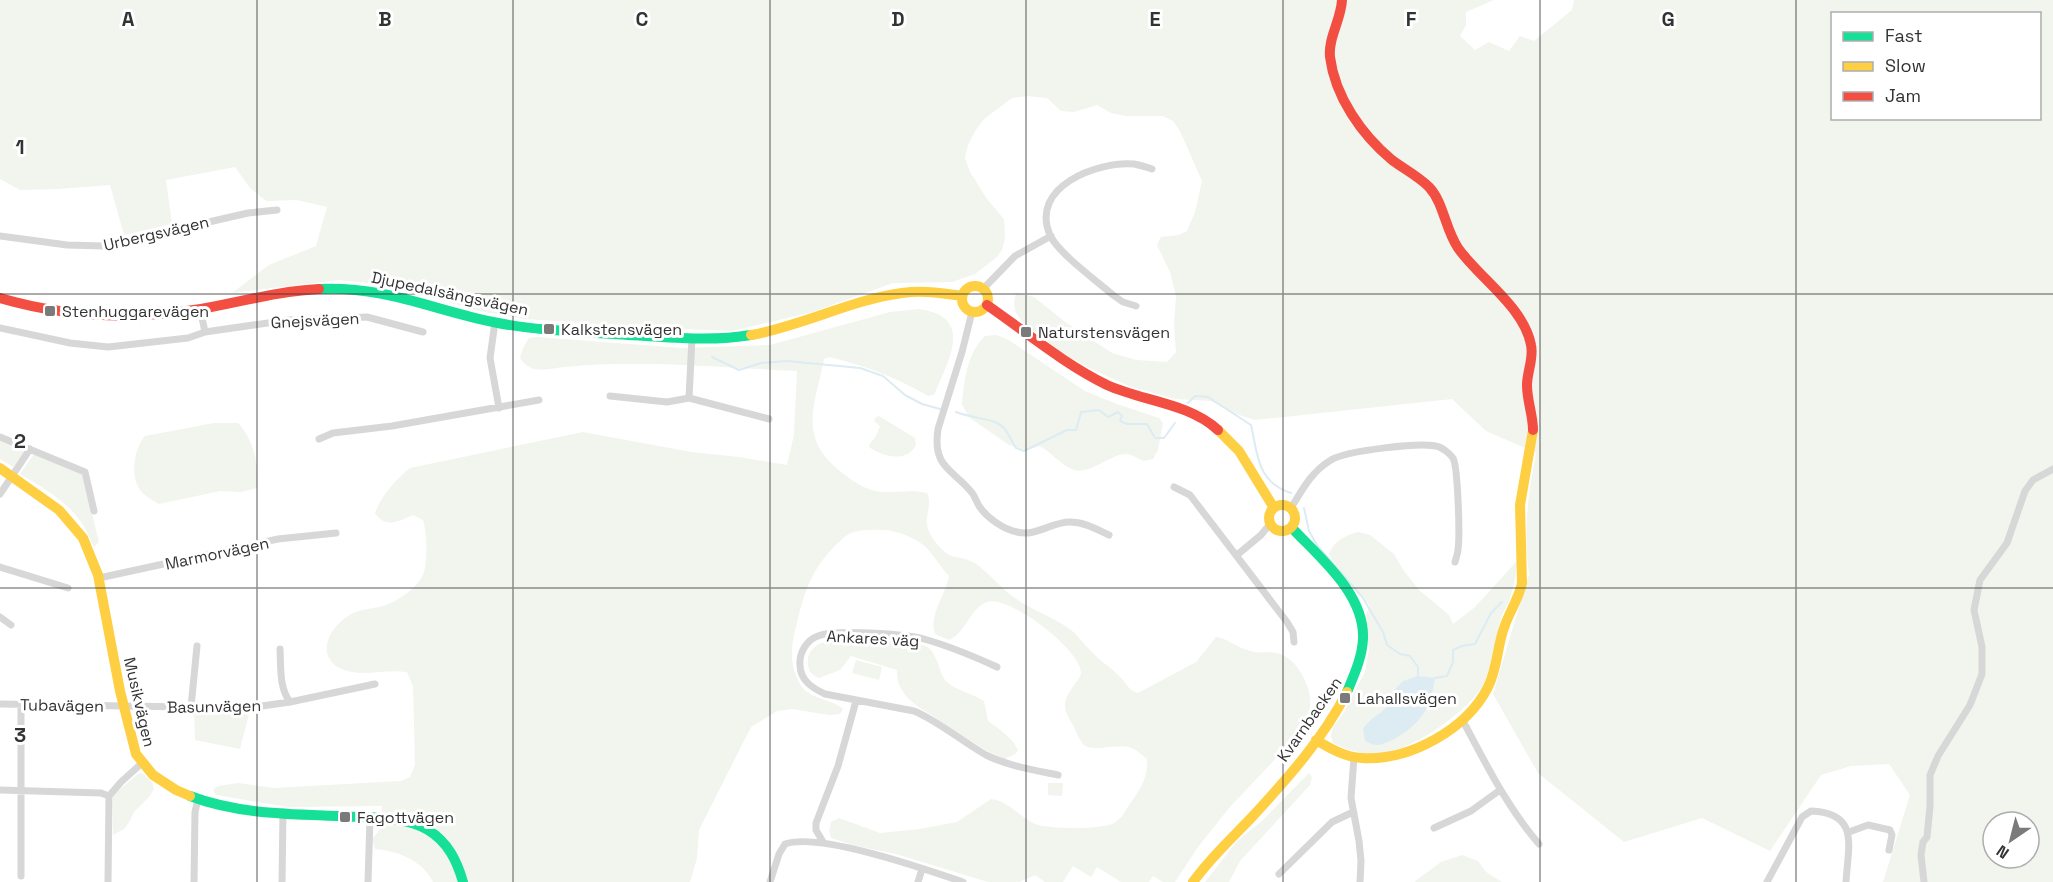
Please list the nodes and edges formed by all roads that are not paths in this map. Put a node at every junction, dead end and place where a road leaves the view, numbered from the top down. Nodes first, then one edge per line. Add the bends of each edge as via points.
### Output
1 (1342, 0) edge
2 (1152, 169) dead end
3 (277, 210) dead end
4 (0, 236) edge
5 (1051, 236) junction
6 (983, 289) junction
7 (962, 296) junction
8 (0, 298) edge
9 (987, 305) junction
10 (1136, 306) dead end
11 (200, 309) junction
12 (972, 312) junction
13 (495, 322) junction
14 (0, 328) edge
15 (205, 332) junction
16 (423, 332) dead end
17 (692, 338) junction
18 (610, 396) dead end
19 (689, 398) junction
20 (539, 400) dead end
21 (499, 408) junction
22 (769, 418) dead end
23 (0, 437) edge
24 (319, 439) dead end
25 (30, 449) junction
26 (0, 468) edge
27 (2053, 469) edge
28 (13, 477) junction
29 (1174, 487) dead end
30 (0, 494) edge
31 (1274, 508) junction
32 (1291, 508) junction
33 (94, 511) dead end
34 (1270, 524) junction
35 (1292, 528) junction
36 (336, 533) dead end
37 (1109, 535) dead end
38 (1237, 555) junction
39 (1455, 562) dead end
40 (0, 567) edge
41 (99, 578) junction
42 (68, 588) dead end
43 (0, 617) edge
44 (11, 625) dead end
45 (1294, 642) dead end
46 (196, 646) dead end
47 (280, 649) dead end
48 (997, 667) dead end
49 (375, 684) dead end
50 (856, 701) junction
51 (290, 702) junction
52 (0, 704) edge
53 (21, 704) junction
54 (124, 706) junction
55 (191, 707) junction
56 (1463, 720) junction
57 (1316, 740) junction
58 (1354, 757) junction
59 (141, 764) junction
60 (1058, 775) dead end
61 (0, 790) edge
62 (1500, 790) junction
63 (22, 791) junction
64 (108, 796) junction
65 (198, 799) junction
66 (284, 812) junction
67 (1353, 812) junction
68 (370, 818) junction
69 (1434, 828) dead end
70 (1850, 832) junction
71 (823, 842) junction
72 (1539, 844) dead end
73 (1889, 850) dead end
74 (922, 869) junction
75 (1279, 874) dead end
76 (21, 876) dead end
77 (108, 882) edge
78 (194, 882) edge
79 (282, 882) edge
80 (368, 882) edge
81 (463, 882) edge
82 (770, 882) edge
83 (918, 882) edge
84 (963, 882) edge
85 (1194, 882) edge
86 (1360, 882) edge
87 (1767, 882) edge
88 (1846, 882) edge
89 (1924, 882) edge

1 - 56 street via 1330,56 1345,103 1382,152 1436,196 1450,235 1511,310 1532,348 1527,382 1533,424 1520,508 1522,583 1504,627 1490,684
2 - 5 street via 1133,164 1101,167 1068,182 1047,210
3 - 4 street, Urbergsvägen via 104,246
5 - 6 street via 1015,256
5 - 10 street via 1113,295
6 - 7 street via 970,287
6 - 9 street
7 - 12 street via 964,306
7 - 17 street, Djupedalsängsvägen via 922,290 891,294 758,334 726,339
8 - 11 street, Djupedalsängsvägen via 50,311 113,316
9 - 12 street
9 - 31 street via 1086,374 1210,423 1239,452
11 - 13 street, Djupedalsängsvägen via 306,288 331,287 390,294
11 - 15 street
12 - 37 street via 938,429 936,441 943,464 985,512 1009,530 1025,533 1069,522 1085,524
13 - 17 street, Djupedalsängsvägen
13 - 21 street via 490,358
14 - 15 street, Gnejsvägen via 108,347 188,338
15 - 16 street, Gnejsvägen via 288,320 367,317
17 - 19 street
18 - 19 street via 667,402
19 - 22 street
20 - 21 street
21 - 24 street via 333,433
23 - 25 street
25 - 28 street
25 - 33 street via 85,472
26 - 28 street, Musikvägen
27 - 89 street via 2033,480 2025,491 2007,543 1980,580 1974,610 1982,647 1982,674 1970,705 1930,775 1928,827 1921,855
28 - 30 street
28 - 41 street, Musikvägen via 78,528
29 - 38 street via 1190,495
31 - 32 street
31 - 34 street via 1269,515
32 - 35 street via 1295,517
32 - 39 street via 1311,476 1332,458 1354,452 1438,446 1454,459 1456,471 1459,548
34 - 35 street via 1279,531
34 - 38 street
35 - 57 street, Kvarnbacken via 1348,591 1364,636 1357,673
36 - 41 street, Marmorvägen via 278,539
38 - 45 street via 1287,622
40 - 42 street
41 - 54 street, Musikvägen
43 - 44 street
46 - 55 street
47 - 51 street via 283,687
48 - 50 street, Ankares väg via 922,638 836,633 812,639 800,657 805,681 825,694
49 - 51 street, Basunvägen
50 - 60 street, Ankares väg via 914,711 989,756
50 - 71 street via 838,766 816,823
51 - 55 street, Basunvägen via 248,708
52 - 53 street, Tubavägen
53 - 54 street, Tubavägen
53 - 63 street
54 - 55 street, Basunvägen
54 - 59 street, Musikvägen
56 - 58 street via 1420,746 1396,755
56 - 62 street
57 - 58 street via 1332,751
57 - 85 street, Kvarnbacken
58 - 67 street
59 - 64 street
59 - 65 street, Musikvägen via 176,791
61 - 63 street
62 - 69 street via 1471,811
62 - 72 street
63 - 64 street
63 - 76 street
64 - 77 street
65 - 66 street, Musikvägen via 250,810
65 - 78 street
66 - 68 street, Musikvägen
66 - 79 street
67 - 75 street via 1332,822
67 - 86 street via 1359,841
68 - 80 street
68 - 81 street, Musikvägen via 420,826 434,834 455,856
70 - 73 street via 1868,825 1890,830
70 - 87 street via 1839,818 1822,812 1806,813
70 - 88 street
71 - 74 street
71 - 82 street via 803,840 785,844
74 - 83 street
74 - 84 street

